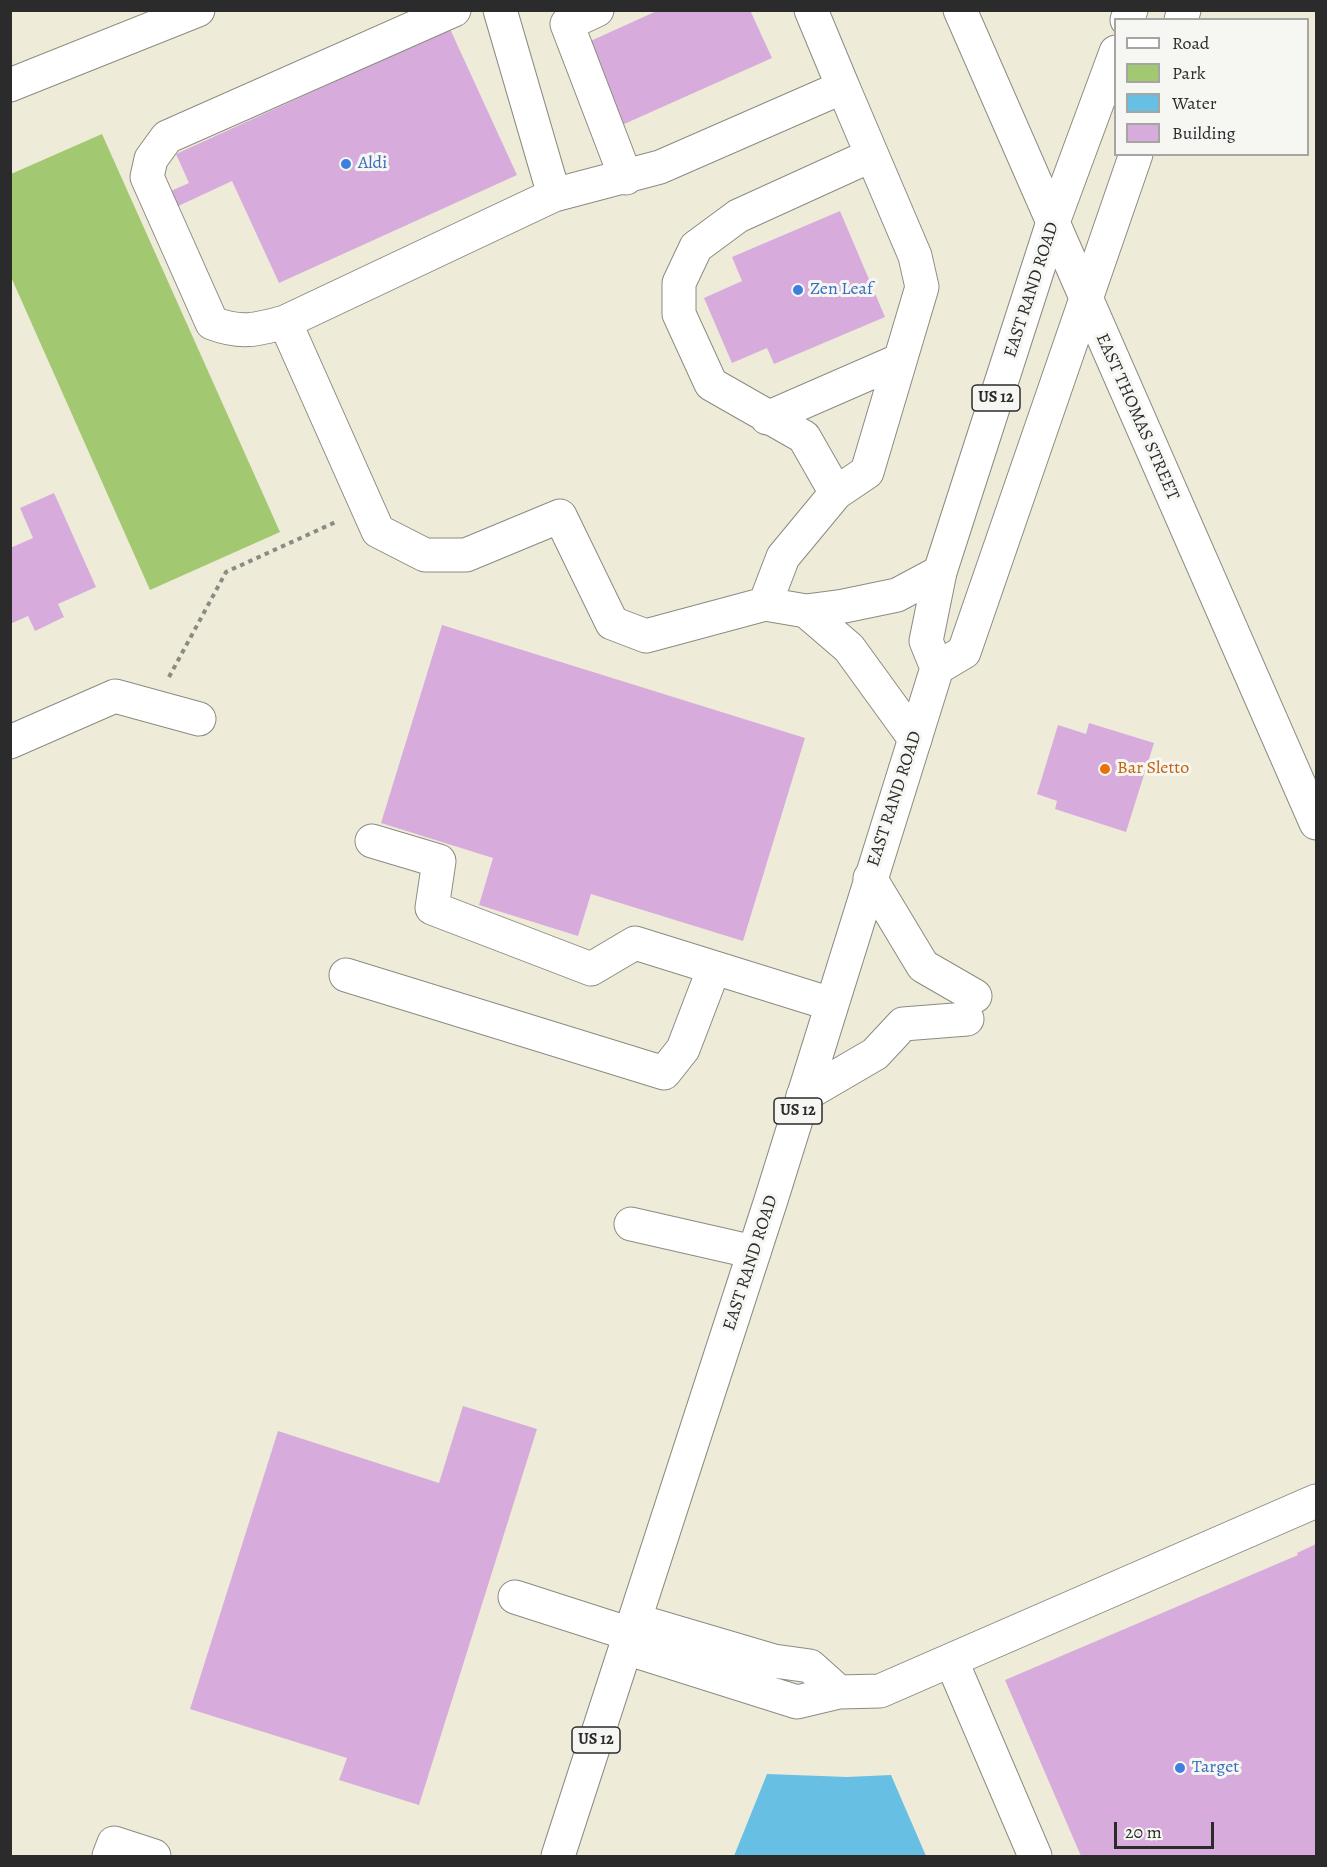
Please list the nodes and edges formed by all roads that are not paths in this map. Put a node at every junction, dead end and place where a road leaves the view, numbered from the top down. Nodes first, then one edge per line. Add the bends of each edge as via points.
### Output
1 (198, 10) edge
2 (454, 10) edge
3 (500, 10) edge
4 (597, 10) edge
5 (811, 10) edge
6 (960, 10) edge
7 (1114, 57) edge
8 (10, 85) edge
9 (843, 87) junction
10 (872, 155) junction
11 (1135, 156) edge
12 (626, 178) junction
13 (554, 195) junction
14 (1052, 225) junction
15 (1086, 301) junction
16 (285, 322) junction
17 (900, 360) junction
18 (767, 418) junction
19 (836, 493) junction
20 (940, 572) junction
21 (765, 604) junction
22 (806, 611) junction
23 (937, 668) junction
24 (199, 719) dead end
25 (915, 739) junction
26 (10, 742) edge
27 (1317, 823) edge
28 (372, 841) dead end
29 (870, 878) junction
30 (714, 968) junction
31 (346, 975) dead end
32 (831, 1004) junction
33 (803, 1096) junction
34 (631, 1224) dead end
35 (754, 1251) junction
36 (1317, 1501) edge
37 (515, 1597) dead end
38 (630, 1634) junction
39 (952, 1662) junction
40 (109, 1857) edge
41 (154, 1857) edge
42 (558, 1857) edge
43 (1035, 1857) edge

1 - 8 main road
2 - 16 main road via 167,137 151,159 147,177 212,323 234,331
3 - 13 main road
4 - 12 main road via 567,24
5 - 9 main road
6 - 14 main road, EAST THOMAS STREET
7 - 14 main road, EAST RAND ROAD / US 12
9 - 10 main road
9 - 12 main road via 660,167
10 - 17 main road via 915,256 922,287
10 - 18 main road via 738,216 696,247 679,283 679,314 711,384
11 - 15 main road, US 12
12 - 13 main road
13 - 16 main road
14 - 15 main road, EAST THOMAS STREET
14 - 20 main road, EAST RAND ROAD / US 12
15 - 23 main road, US 12 via 964,652
15 - 27 main road, EAST THOMAS STREET
16 - 21 main road via 378,531 425,555 466,555 560,516 612,623 646,636
17 - 18 main road
17 - 19 main road via 867,472
18 - 19 main road via 804,437
19 - 21 main road via 783,557
20 - 22 main road via 897,596
20 - 23 main road, EAST RAND ROAD / US 12 via 926,641
21 - 22 main road
22 - 25 main road via 849,648
23 - 25 main road, EAST RAND ROAD / US 12
24 - 26 main road via 114,696
25 - 29 main road, EAST RAND ROAD / US 12
28 - 30 main road via 438,861 432,908 591,969 635,943
29 - 32 main road, EAST RAND ROAD / US 12
29 - 33 main road via 923,966 971,1008 903,1024 875,1054
30 - 31 main road via 683,1049 664,1073
30 - 32 main road
32 - 33 main road, EAST RAND ROAD / US 12
33 - 35 main road, EAST RAND ROAD / US 12
34 - 35 main road
35 - 38 main road, EAST RAND ROAD / US 12
36 - 39 main road
37 - 38 main road
38 - 39 main road via 797,1702 839,1692 880,1691
38 - 42 main road, EAST RAND ROAD / US 12
39 - 43 main road
40 - 41 main road via 114,1843

